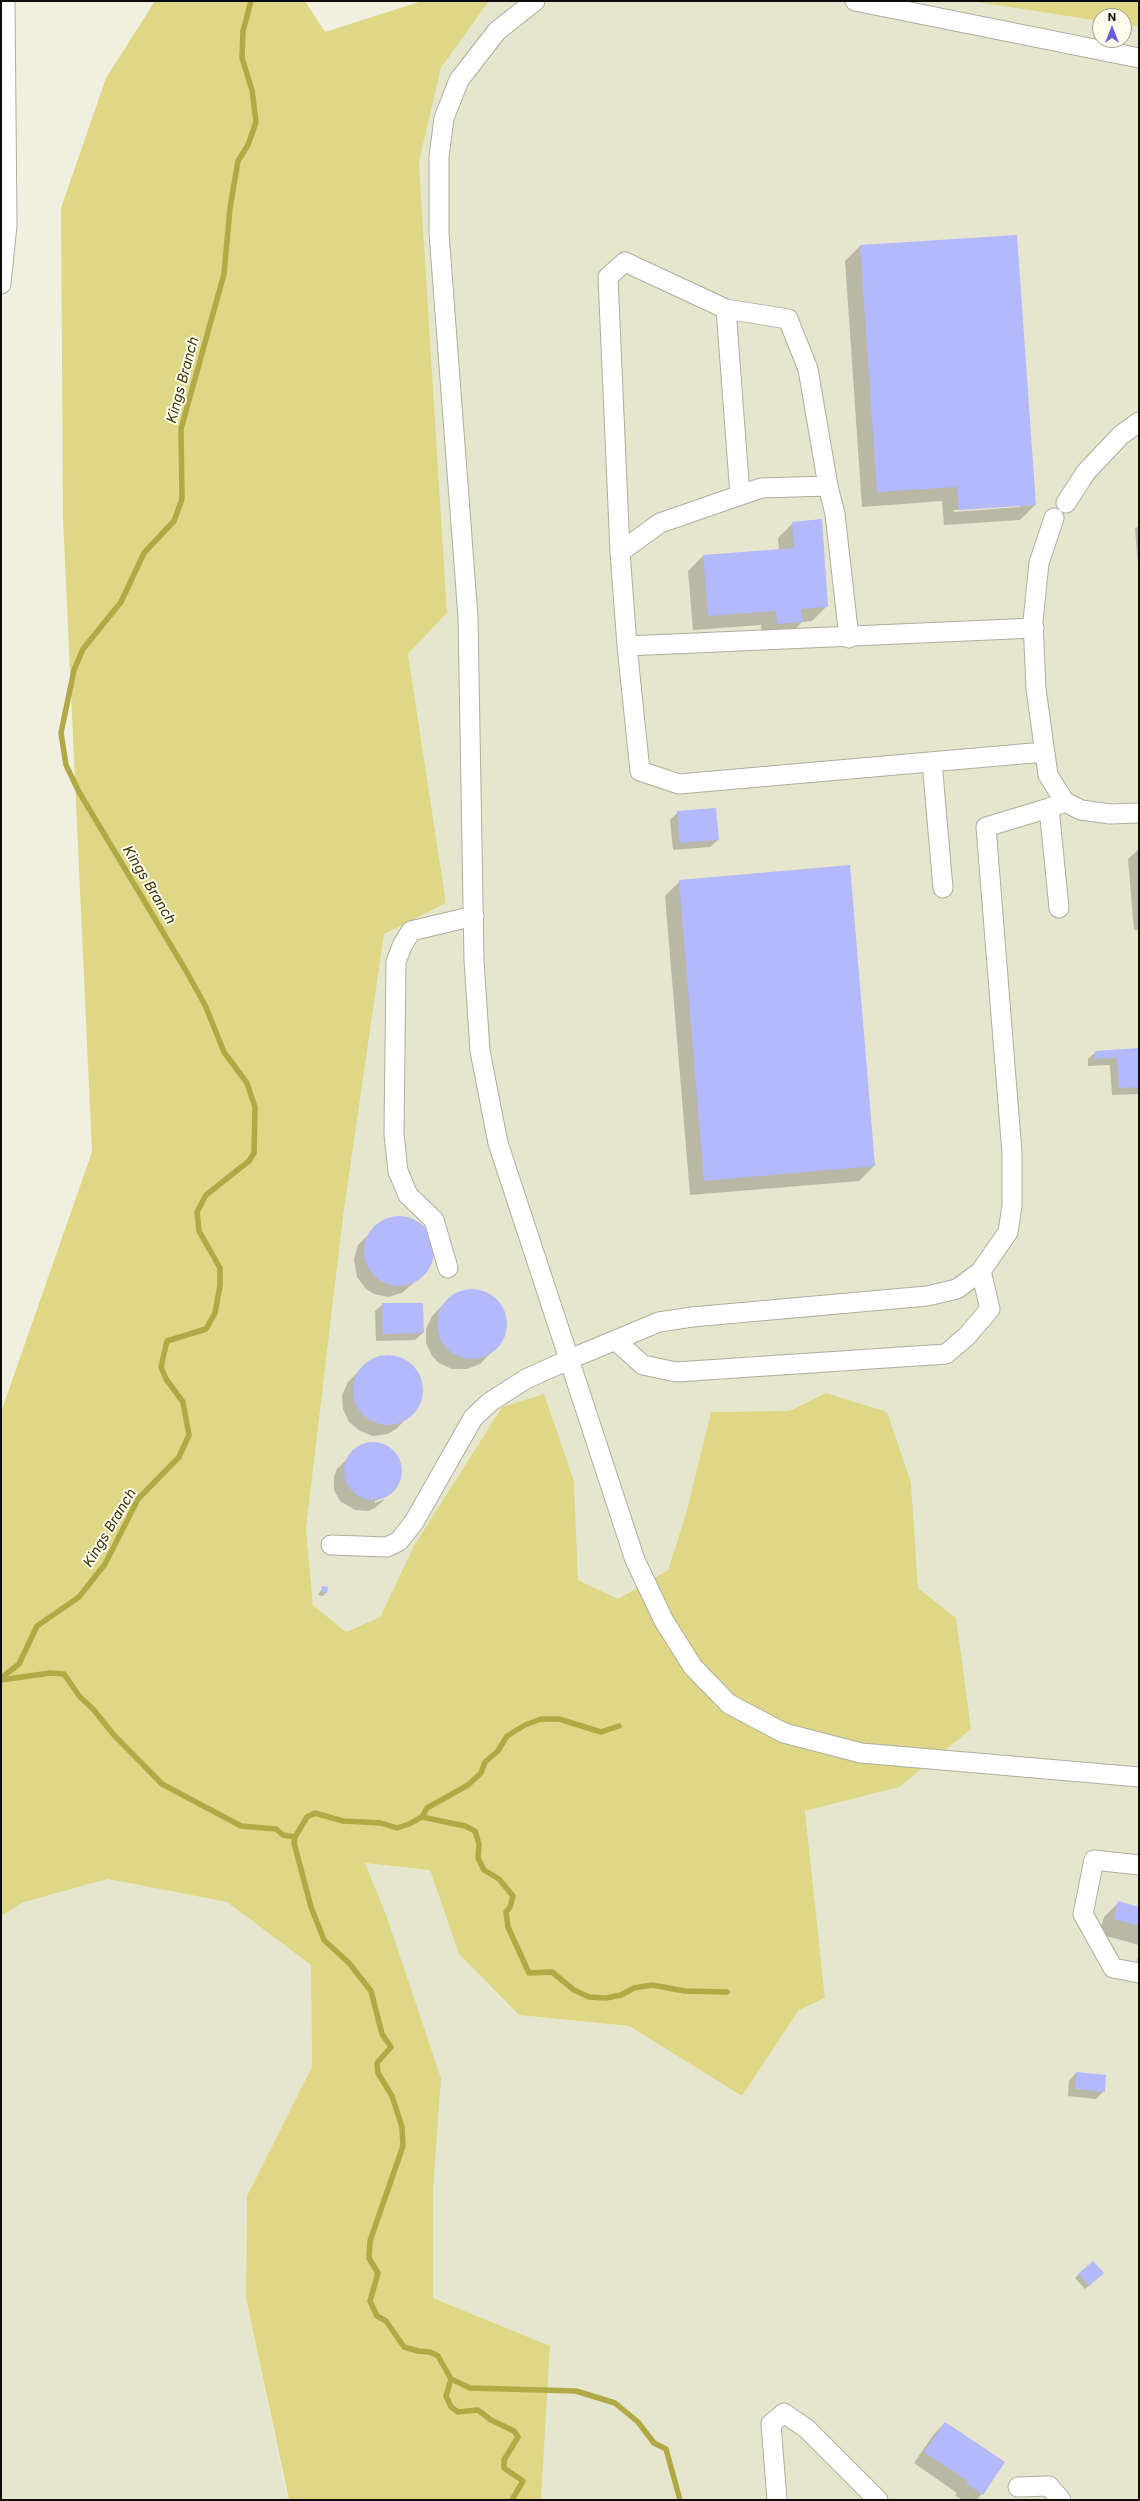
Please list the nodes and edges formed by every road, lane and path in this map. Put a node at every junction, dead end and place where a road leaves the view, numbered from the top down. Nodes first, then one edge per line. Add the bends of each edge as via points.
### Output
1 (5, 1) edge
2 (535, 1) edge
3 (855, 1) edge
4 (1139, 58) edge
5 (1, 284) edge
6 (726, 309) junction
7 (1139, 422) edge
8 (828, 486) junction
9 (740, 495) junction
10 (1066, 503) dead end
11 (1054, 518) dead end
12 (620, 552) junction
13 (1034, 628) junction
14 (848, 638) junction
15 (627, 646) junction
16 (1044, 752) junction
17 (932, 762) junction
18 (1057, 805) junction
19 (1139, 813) edge
20 (943, 888) dead end
21 (1059, 908) dead end
22 (474, 916) junction
23 (448, 1268) dead end
24 (982, 1271) junction
25 (615, 1340) junction
26 (570, 1359) junction
27 (331, 1545) dead end
28 (1139, 1777) edge
29 (1139, 1865) edge
30 (1139, 1973) edge
31 (1018, 2488) dead end
32 (777, 2500) edge
33 (878, 2500) edge
34 (1061, 2500) edge

1 - 5 street via 7,225
2 - 22 street via 497,31 459,80 444,118 440,157 440,232 468,617
3 - 4 street
6 - 8 street via 788,319 808,369
6 - 9 street
6 - 12 street via 625,262 608,277
7 - 10 street via 1121,435 1086,472
8 - 9 street via 761,488
8 - 14 street via 835,514
9 - 12 street via 660,523
11 - 13 street via 1039,563
12 - 15 street
13 - 14 street
13 - 16 street via 1036,689
14 - 15 street
15 - 17 street via 640,771 678,784
16 - 17 street
16 - 18 street
17 - 20 street
18 - 19 street via 1110,814
18 - 21 street
18 - 24 street via 986,826 1012,1153 1012,1206 1008,1232
22 - 23 street via 411,931 396,962 394,1134 398,1171 408,1195 434,1220
22 - 26 street via 480,1051 498,1143
24 - 25 street via 957,1289 927,1296 692,1317 659,1322
24 - 25 street via 990,1309 967,1336 946,1354 676,1372 643,1364
25 - 26 street
26 - 27 street via 526,1379 490,1402 473,1418 414,1522 399,1541 387,1547
26 - 28 street via 635,1560 664,1621 693,1667 729,1704 784,1733 861,1753
29 - 30 street via 1094,1860 1083,1914 1113,1968
31 - 34 street via 1049,2486
32 - 33 street via 771,2424 784,2413 807,2429

